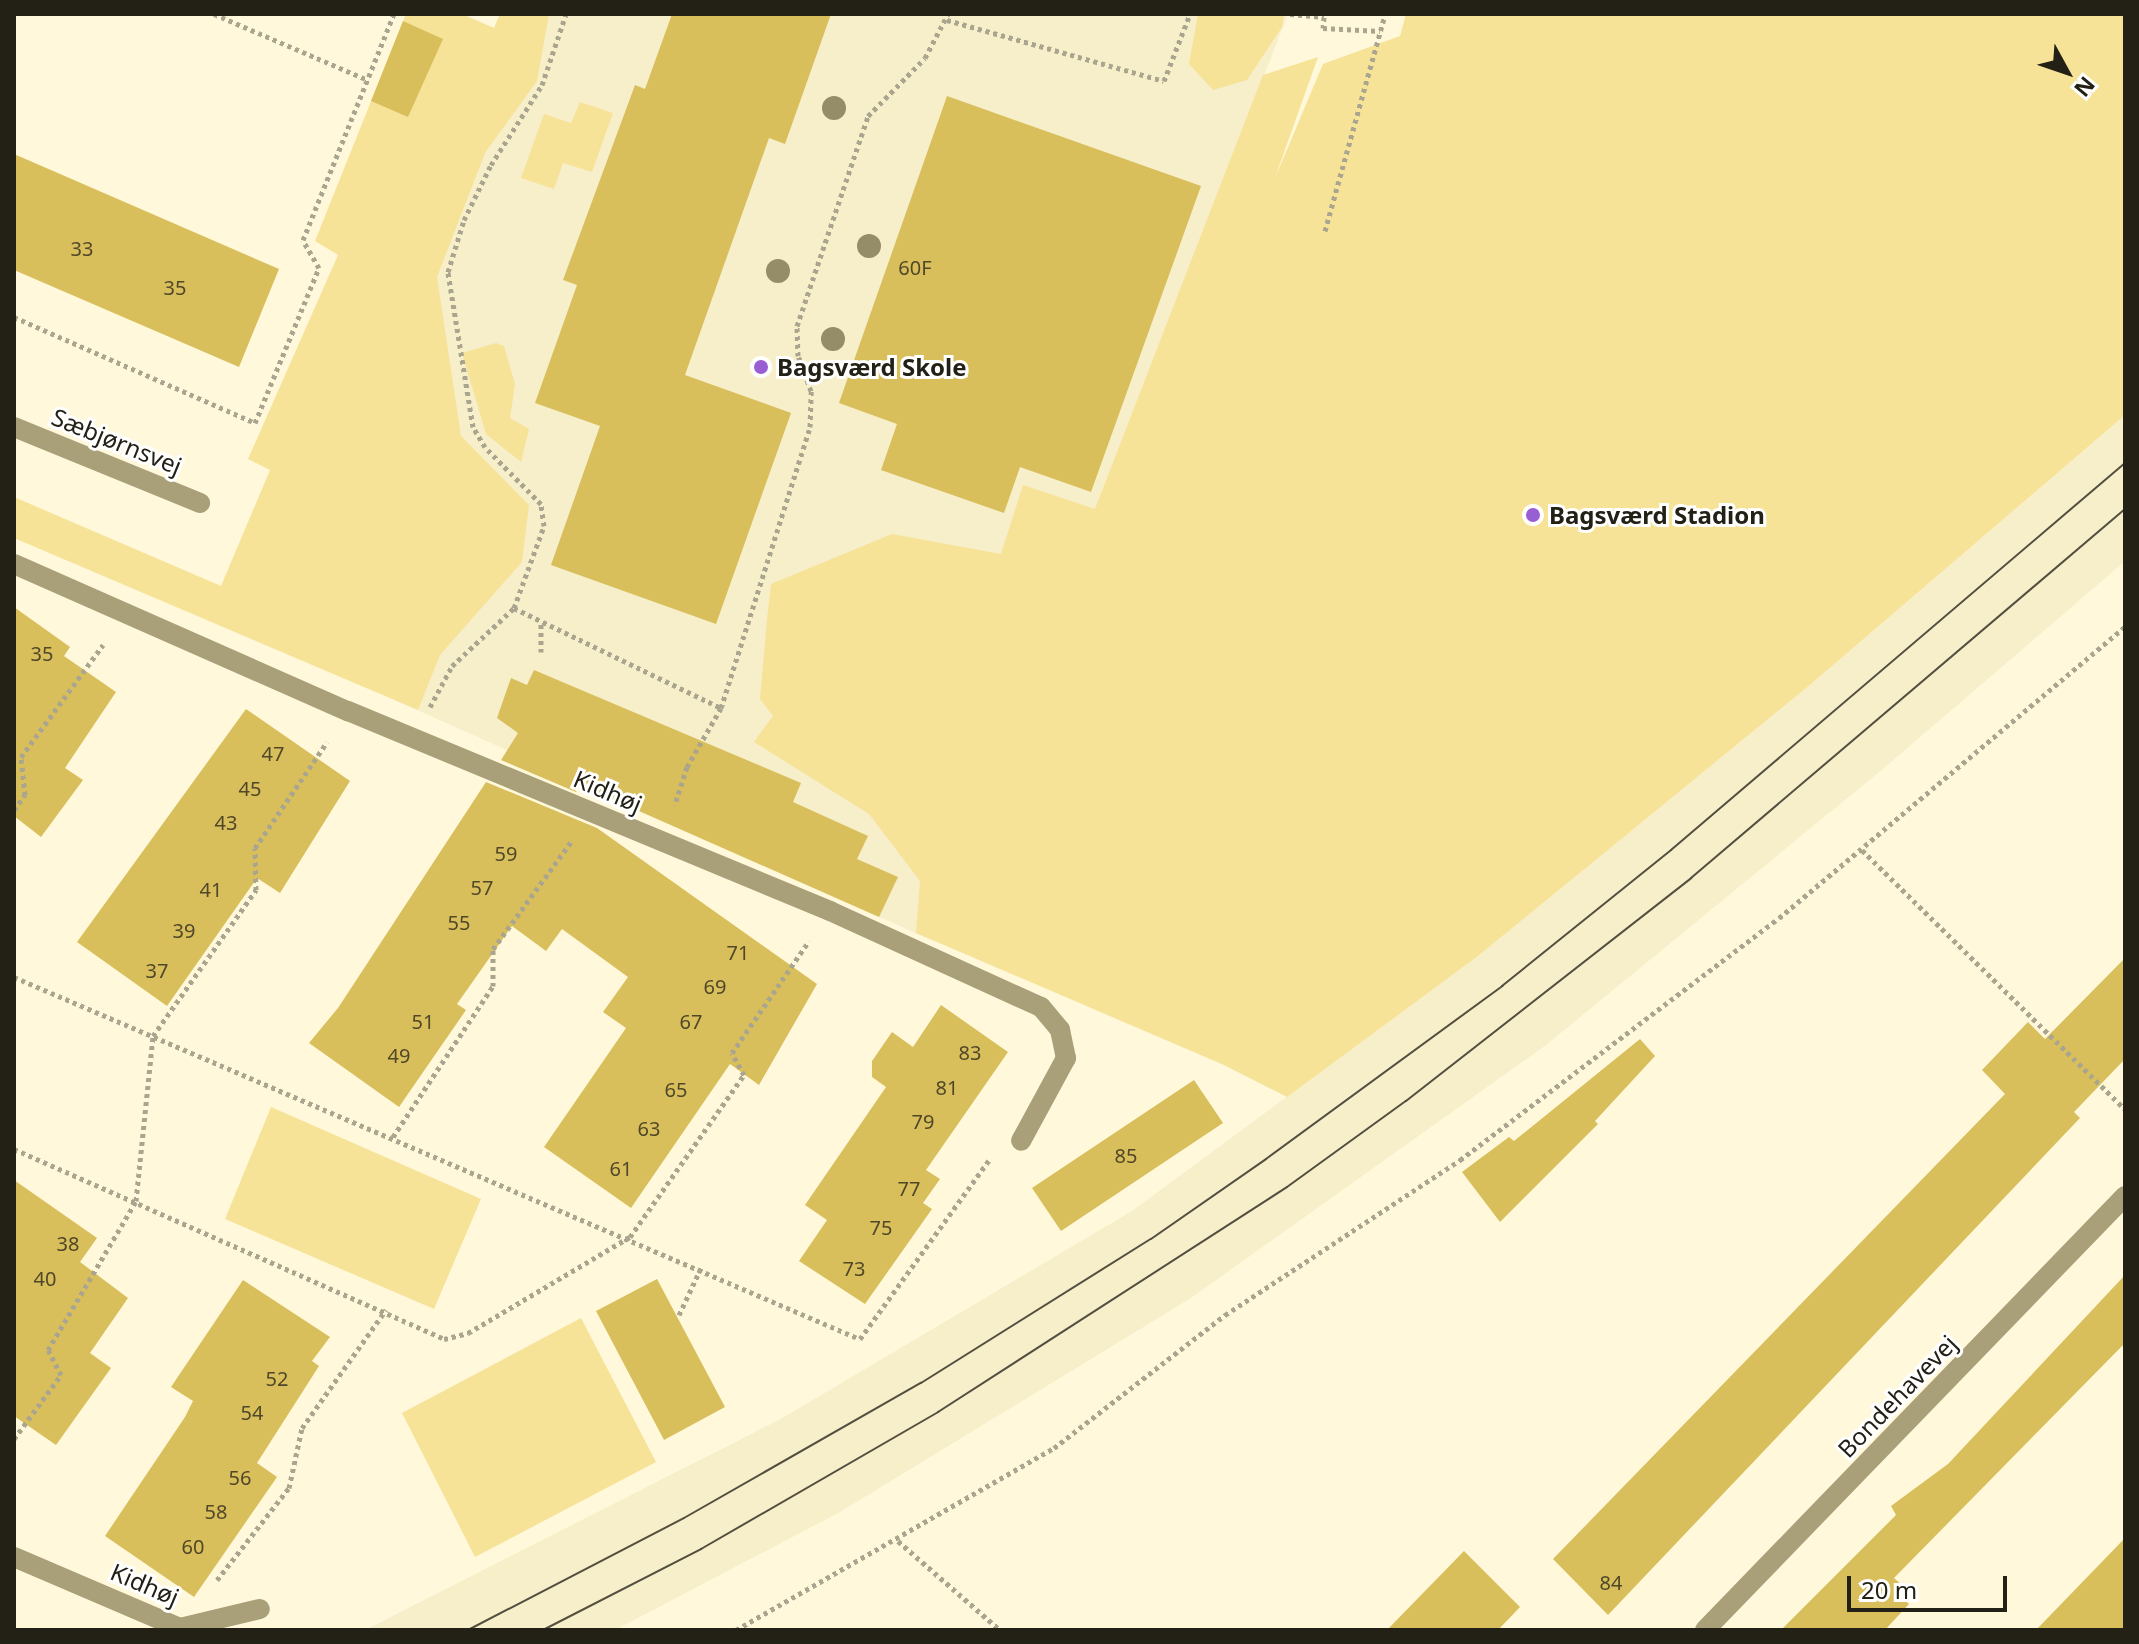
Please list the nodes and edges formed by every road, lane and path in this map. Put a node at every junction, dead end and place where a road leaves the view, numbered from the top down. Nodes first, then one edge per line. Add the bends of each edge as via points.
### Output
1 (214, 14) edge
2 (394, 14) edge
3 (566, 14) edge
4 (1190, 14) edge
5 (1290, 14) edge
6 (1385, 14) edge
7 (947, 17) edge
8 (1380, 31) junction
9 (366, 79) junction
10 (1325, 231) dead end
11 (14, 317) edge
12 (14, 427) edge
13 (200, 503) dead end
14 (14, 564) edge
15 (514, 608) junction
16 (127, 612) junction
17 (541, 624) junction
18 (2125, 627) edge
19 (541, 652) dead end
20 (721, 708) junction
21 (348, 711) junction
22 (416, 739) junction
23 (14, 810) edge
24 (593, 812) junction
25 (666, 843) junction
26 (1862, 850) junction
27 (830, 911) junction
28 (14, 977) edge
29 (153, 1036) junction
30 (2125, 1109) edge
31 (392, 1137) junction
32 (1021, 1141) joint
33 (14, 1149) edge
34 (2125, 1196) edge
35 (136, 1201) junction
36 (630, 1237) junction
37 (701, 1268) junction
38 (386, 1310) junction
39 (679, 1315) dead end
40 (14, 1439) edge
41 (898, 1541) junction
42 (14, 1557) edge
43 (260, 1609) dead end
44 (180, 1628) junction
45 (736, 1630) edge
46 (1000, 1630) edge
47 (1705, 1630) edge

1 - 9 path
2 - 9 path
3 - 15 path via 542,85 491,165 464,220 448,272 473,427 485,447 541,504 544,526
4 - 7 path via 1164,81
5 - 8 path via 1324,17 1323,28
6 - 8 path
7 - 20 path via 925,58 868,116 797,326 798,356 811,391 810,427
8 - 10 path
9 - 11 path via 303,240 319,268 255,423
12 - 13 street, Sæbjørnsvej
14 - 16 street, Kidhøj
15 - 17 path
15 - 22 path via 452,666
16 - 21 street, Kidhøj
16 - 23 path via 21,757 25,795
17 - 19 path
17 - 20 path
18 - 26 path
20 - 25 path via 687,767
21 - 22 street, Kidhøj
21 - 29 path via 255,848 256,890
22 - 24 street, Kidhøj
24 - 25 street, Kidhøj
24 - 31 path via 493,949 493,986
25 - 27 street, Kidhøj
26 - 30 path
26 - 41 path via 1460,1160 1225,1315 1054,1448
27 - 32 street, Kidhøj via 1041,1007 1052,1018 1066,1044 1066,1058
27 - 36 path via 732,1053 744,1075
28 - 29 path
29 - 31 path
29 - 35 path
31 - 36 path
32 - 37 path via 981,1164 860,1339
33 - 35 path
34 - 47 street, Bondehavevej
35 - 38 path
35 - 40 path via 48,1350 61,1375
36 - 37 path
36 - 38 path via 468,1333 444,1339
37 - 39 path
38 - 44 path via 302,1428 289,1488
41 - 45 path
41 - 46 path
42 - 44 street, Kidhøj
43 - 44 street, Kidhøj

